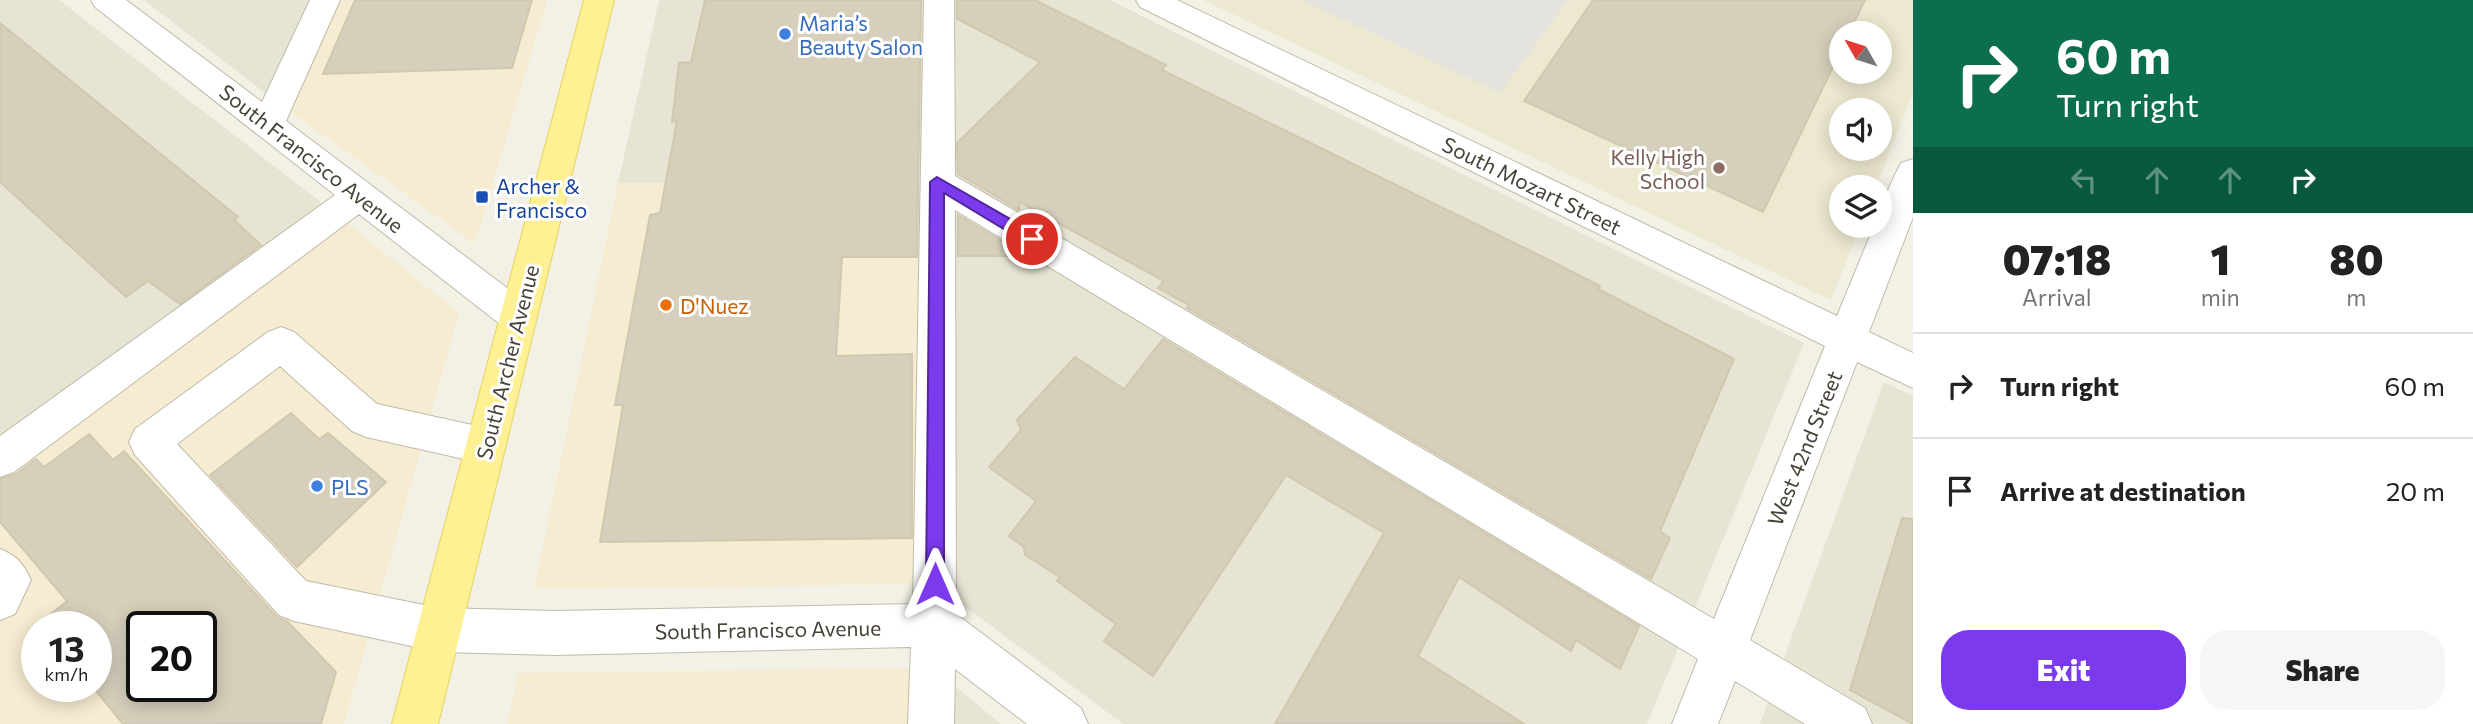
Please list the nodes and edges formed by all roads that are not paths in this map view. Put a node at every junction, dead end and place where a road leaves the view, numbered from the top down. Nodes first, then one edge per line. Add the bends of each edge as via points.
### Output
1 (106, 0) edge
2 (325, 0) edge
3 (599, 0) edge
4 (939, 0) edge
5 (1151, 0) edge
6 (268, 124) junction
7 (1913, 172) edge
8 (937, 182) junction
9 (360, 195) junction
10 (518, 317) junction
11 (1847, 339) junction
12 (1913, 371) edge
13 (486, 446) junction
14 (0, 460) edge
15 (0, 570) edge
16 (0, 599) edge
17 (934, 625) junction
18 (439, 630) junction
19 (1724, 650) junction
20 (415, 724) edge
21 (931, 724) edge
22 (1065, 724) edge
23 (1695, 724) edge
24 (1849, 724) edge

1 - 6 street, South Francisco Avenue
2 - 6 street
3 - 10 main road, South Archer Avenue
4 - 8 street
5 - 11 street, South Mozart Street
6 - 9 street, South Francisco Avenue
7 - 11 street, West 42nd Street
8 - 17 street
8 - 19 street
9 - 10 street, South Francisco Avenue
9 - 14 street
10 - 13 main road, South Archer Avenue
11 - 12 street, South Mozart Street
11 - 19 street, West 42nd Street
13 - 18 main road, South Archer Avenue
13 - 18 street, South Francisco Avenue via 366,419 281,343 149,442 295,600
15 - 16 street via 9,580
17 - 18 street, South Francisco Avenue via 556,633
17 - 21 street
17 - 22 street
18 - 20 main road, South Archer Avenue
19 - 23 street, West 42nd Street
19 - 24 street

